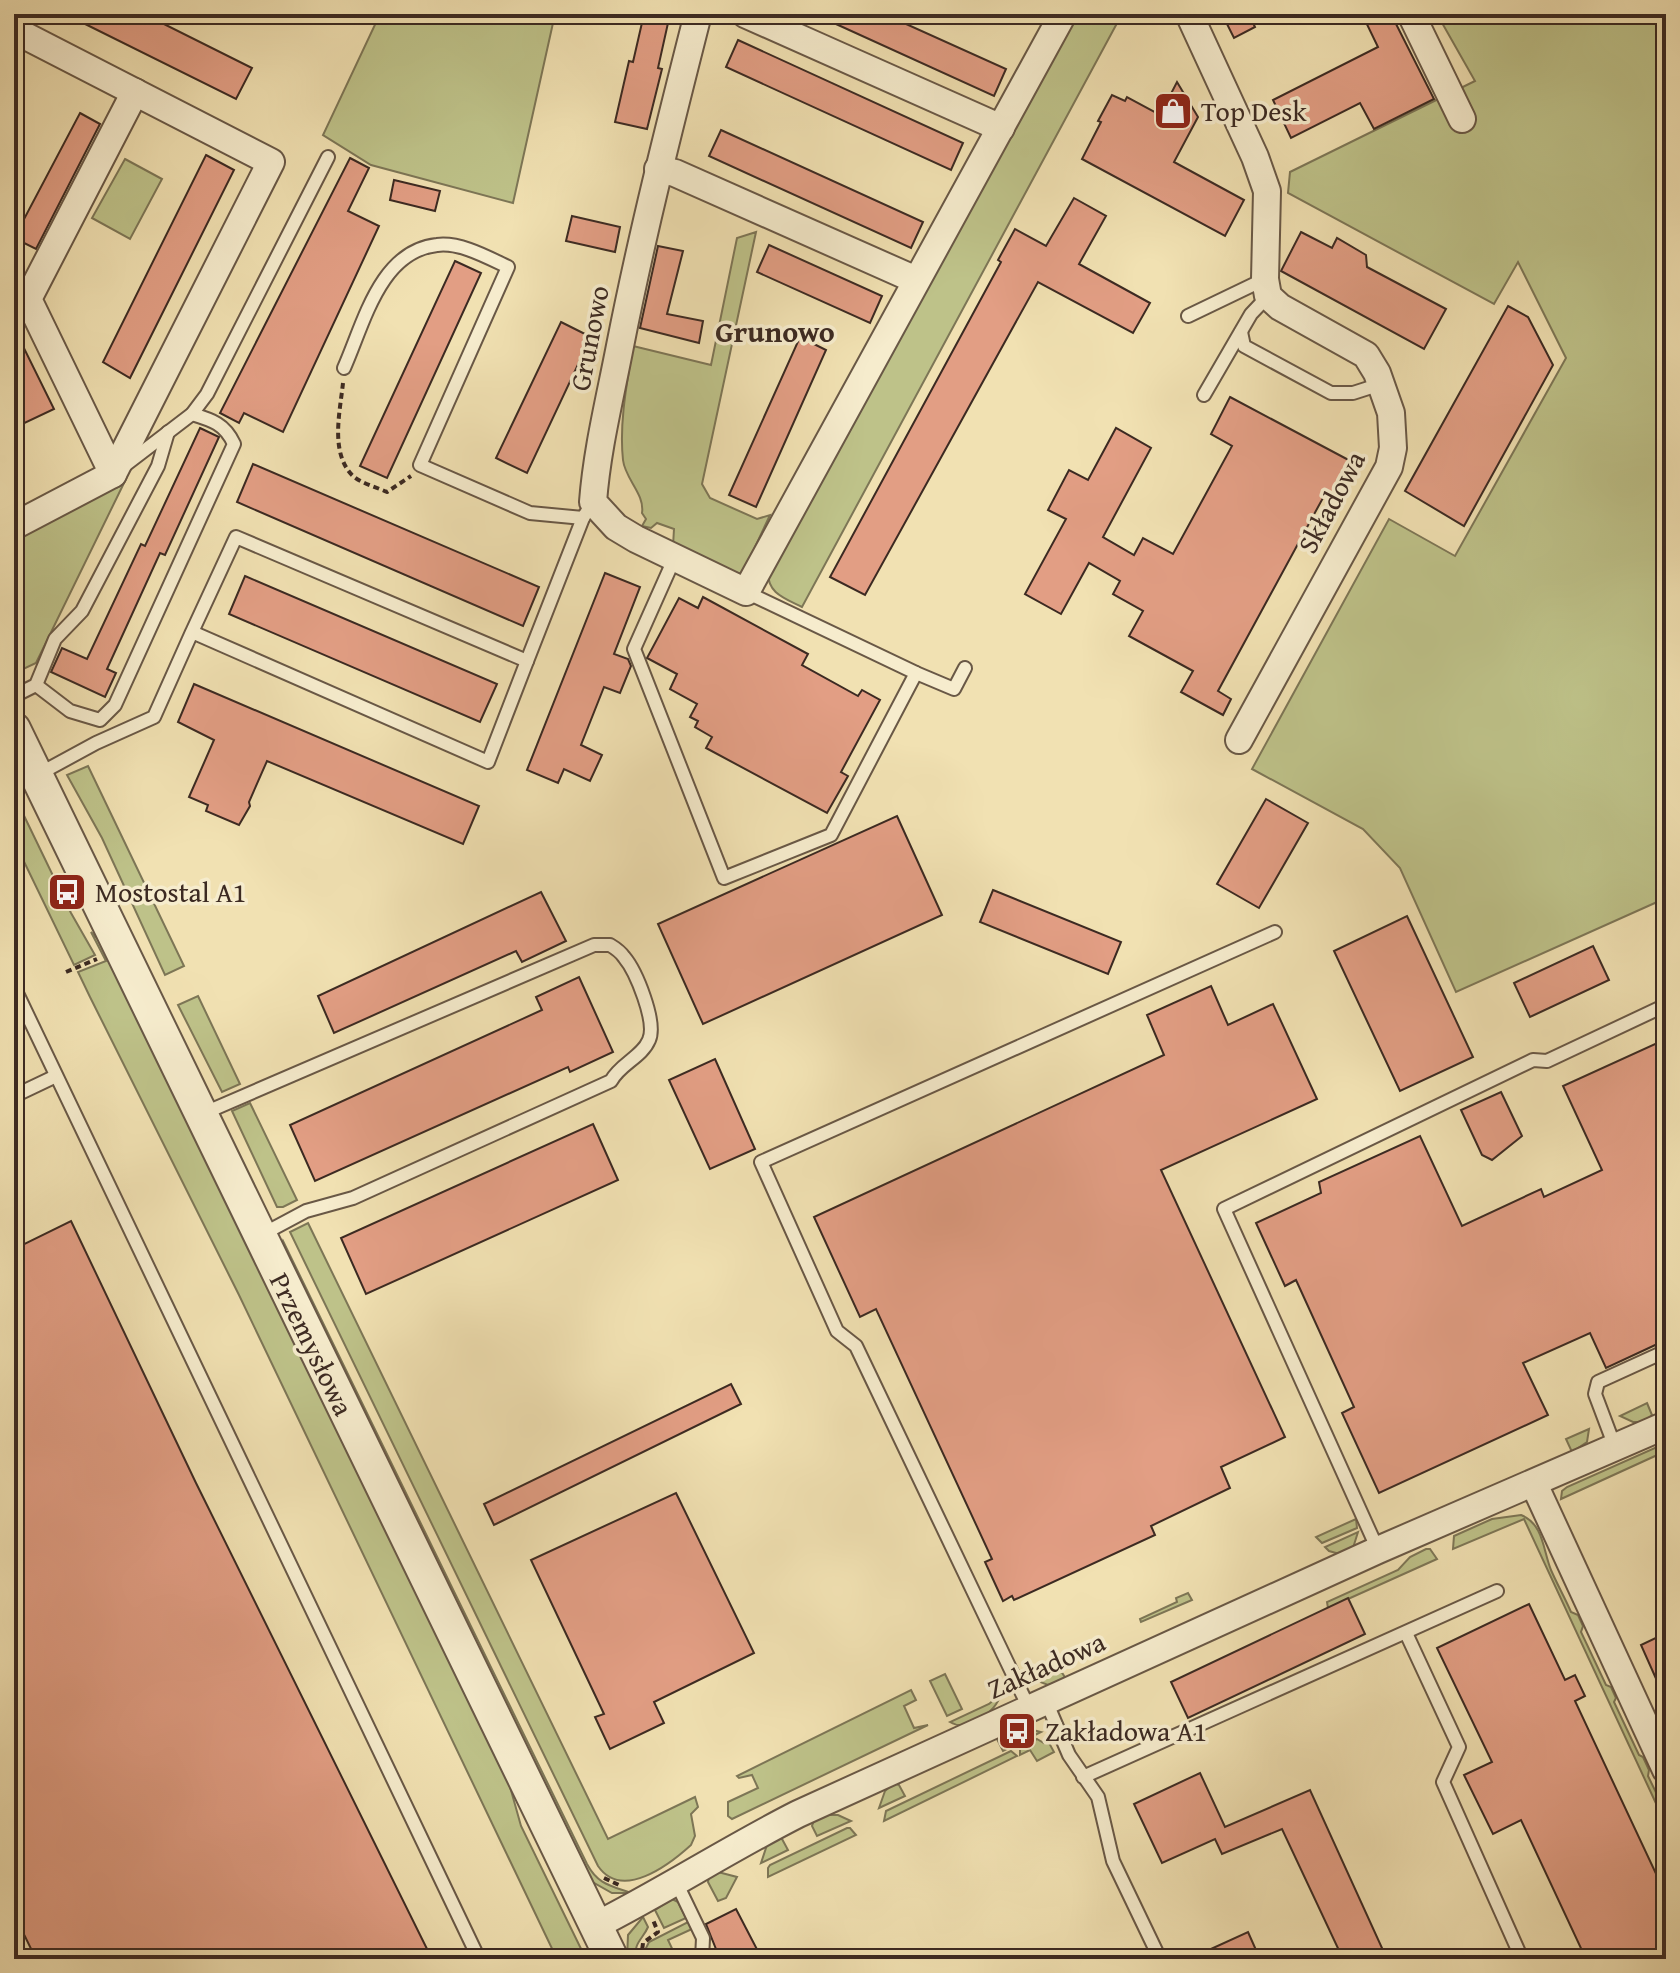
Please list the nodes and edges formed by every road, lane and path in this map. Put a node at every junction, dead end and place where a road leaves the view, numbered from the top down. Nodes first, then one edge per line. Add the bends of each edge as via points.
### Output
1 (698, 14) edge
2 (745, 14) edge
3 (1063, 14) edge
4 (1189, 14) edge
5 (1411, 14) edge
6 (14, 30) edge
7 (135, 92) junction
8 (1462, 119) dead end
9 (1001, 128) junction
10 (328, 157) dead end
11 (658, 169) junction
12 (916, 280) junction
13 (1267, 288) junction
14 (1188, 316) dead end
15 (1241, 332) junction
16 (344, 368) joint
17 (1381, 384) junction
18 (1204, 395) dead end
19 (192, 414) junction
20 (168, 432) junction
21 (420, 465) junction
22 (113, 474) junction
23 (588, 510) junction
24 (14, 526) edge
25 (675, 557) junction
26 (746, 592) junction
27 (192, 632) junction
28 (527, 661) junction
29 (965, 668) dead end
30 (916, 673) junction
31 (36, 685) junction
32 (14, 696) edge
33 (1239, 740) dead end
34 (22, 754) edge
35 (1275, 932) dead end
36 (98, 959) dead end
37 (66, 972) dead end
38 (14, 987) edge
39 (1666, 1005) edge
40 (56, 1076) junction
41 (14, 1096) edge
42 (201, 1114) junction
43 (260, 1236) junction
44 (1666, 1351) edge
45 (1666, 1425) edge
46 (1615, 1447) junction
47 (1534, 1484) junction
48 (1378, 1550) junction
49 (1497, 1591) dead end
50 (1406, 1633) junction
51 (1038, 1705) junction
52 (1666, 1770) edge
53 (1083, 1777) junction
54 (676, 1882) junction
55 (595, 1926) junction
56 (479, 1959) edge
57 (612, 1959) edge
58 (702, 1959) edge
59 (1160, 1959) edge
60 (1522, 1959) edge

1 - 11 street, Grunowo
2 - 9 street
3 - 9 street
4 - 13 street via 1267,191
5 - 8 street
6 - 7 street
7 - 22 street via 28,299
7 - 22 street via 271,162
9 - 12 street
10 - 19 lane
11 - 12 street
11 - 23 street, Grunowo
12 - 26 street
13 - 14 lane
13 - 15 lane
13 - 17 street, Składowa via 1280,307 1366,355
15 - 17 lane via 1244,346 1331,393
15 - 18 lane
16 - 21 path via 338,443 353,477 387,492 408,480
16 - 21 lane via 385,274 408,253 438,244 508,267
17 - 33 street, Składowa via 1391,413 1389,467
19 - 20 lane
19 - 31 lane via 217,422 234,444 115,705 100,720 70,711
20 - 22 lane
20 - 31 lane via 158,466 82,611 55,639
21 - 23 lane via 530,513
22 - 24 street
23 - 25 street
23 - 28 lane
25 - 26 street
25 - 30 lane via 634,649 724,878 831,835
26 - 30 lane
27 - 28 lane via 236,537
27 - 28 lane via 488,762
27 - 34 lane via 154,717 96,743
29 - 30 lane via 954,689
31 - 32 lane
34 - 42 street, Przemysłowa
35 - 51 lane via 761,1162 837,1331 856,1346
36 - 37 path
38 - 40 lane
39 - 48 lane via 1547,1061 1533,1060 1224,1209
40 - 41 lane
40 - 56 lane
42 - 43 street, Przemysłowa
42 - 43 lane via 594,945 610,945 627,960 652,1031 642,1051 611,1081 353,1198 306,1211
43 - 55 street, Przemysłowa
44 - 46 lane via 1598,1382 1595,1394
45 - 46 street, Zakładowa
46 - 47 street, Zakładowa
47 - 48 street, Zakładowa
47 - 52 street
48 - 51 street, Zakładowa
49 - 50 lane
50 - 53 lane
50 - 60 lane via 1459,1747 1443,1782
51 - 53 lane
51 - 54 street, Zakładowa via 798,1814
53 - 59 lane via 1098,1797 1113,1861
54 - 55 street, Zakładowa
54 - 58 lane via 703,1938
55 - 57 street, Przemysłowa

